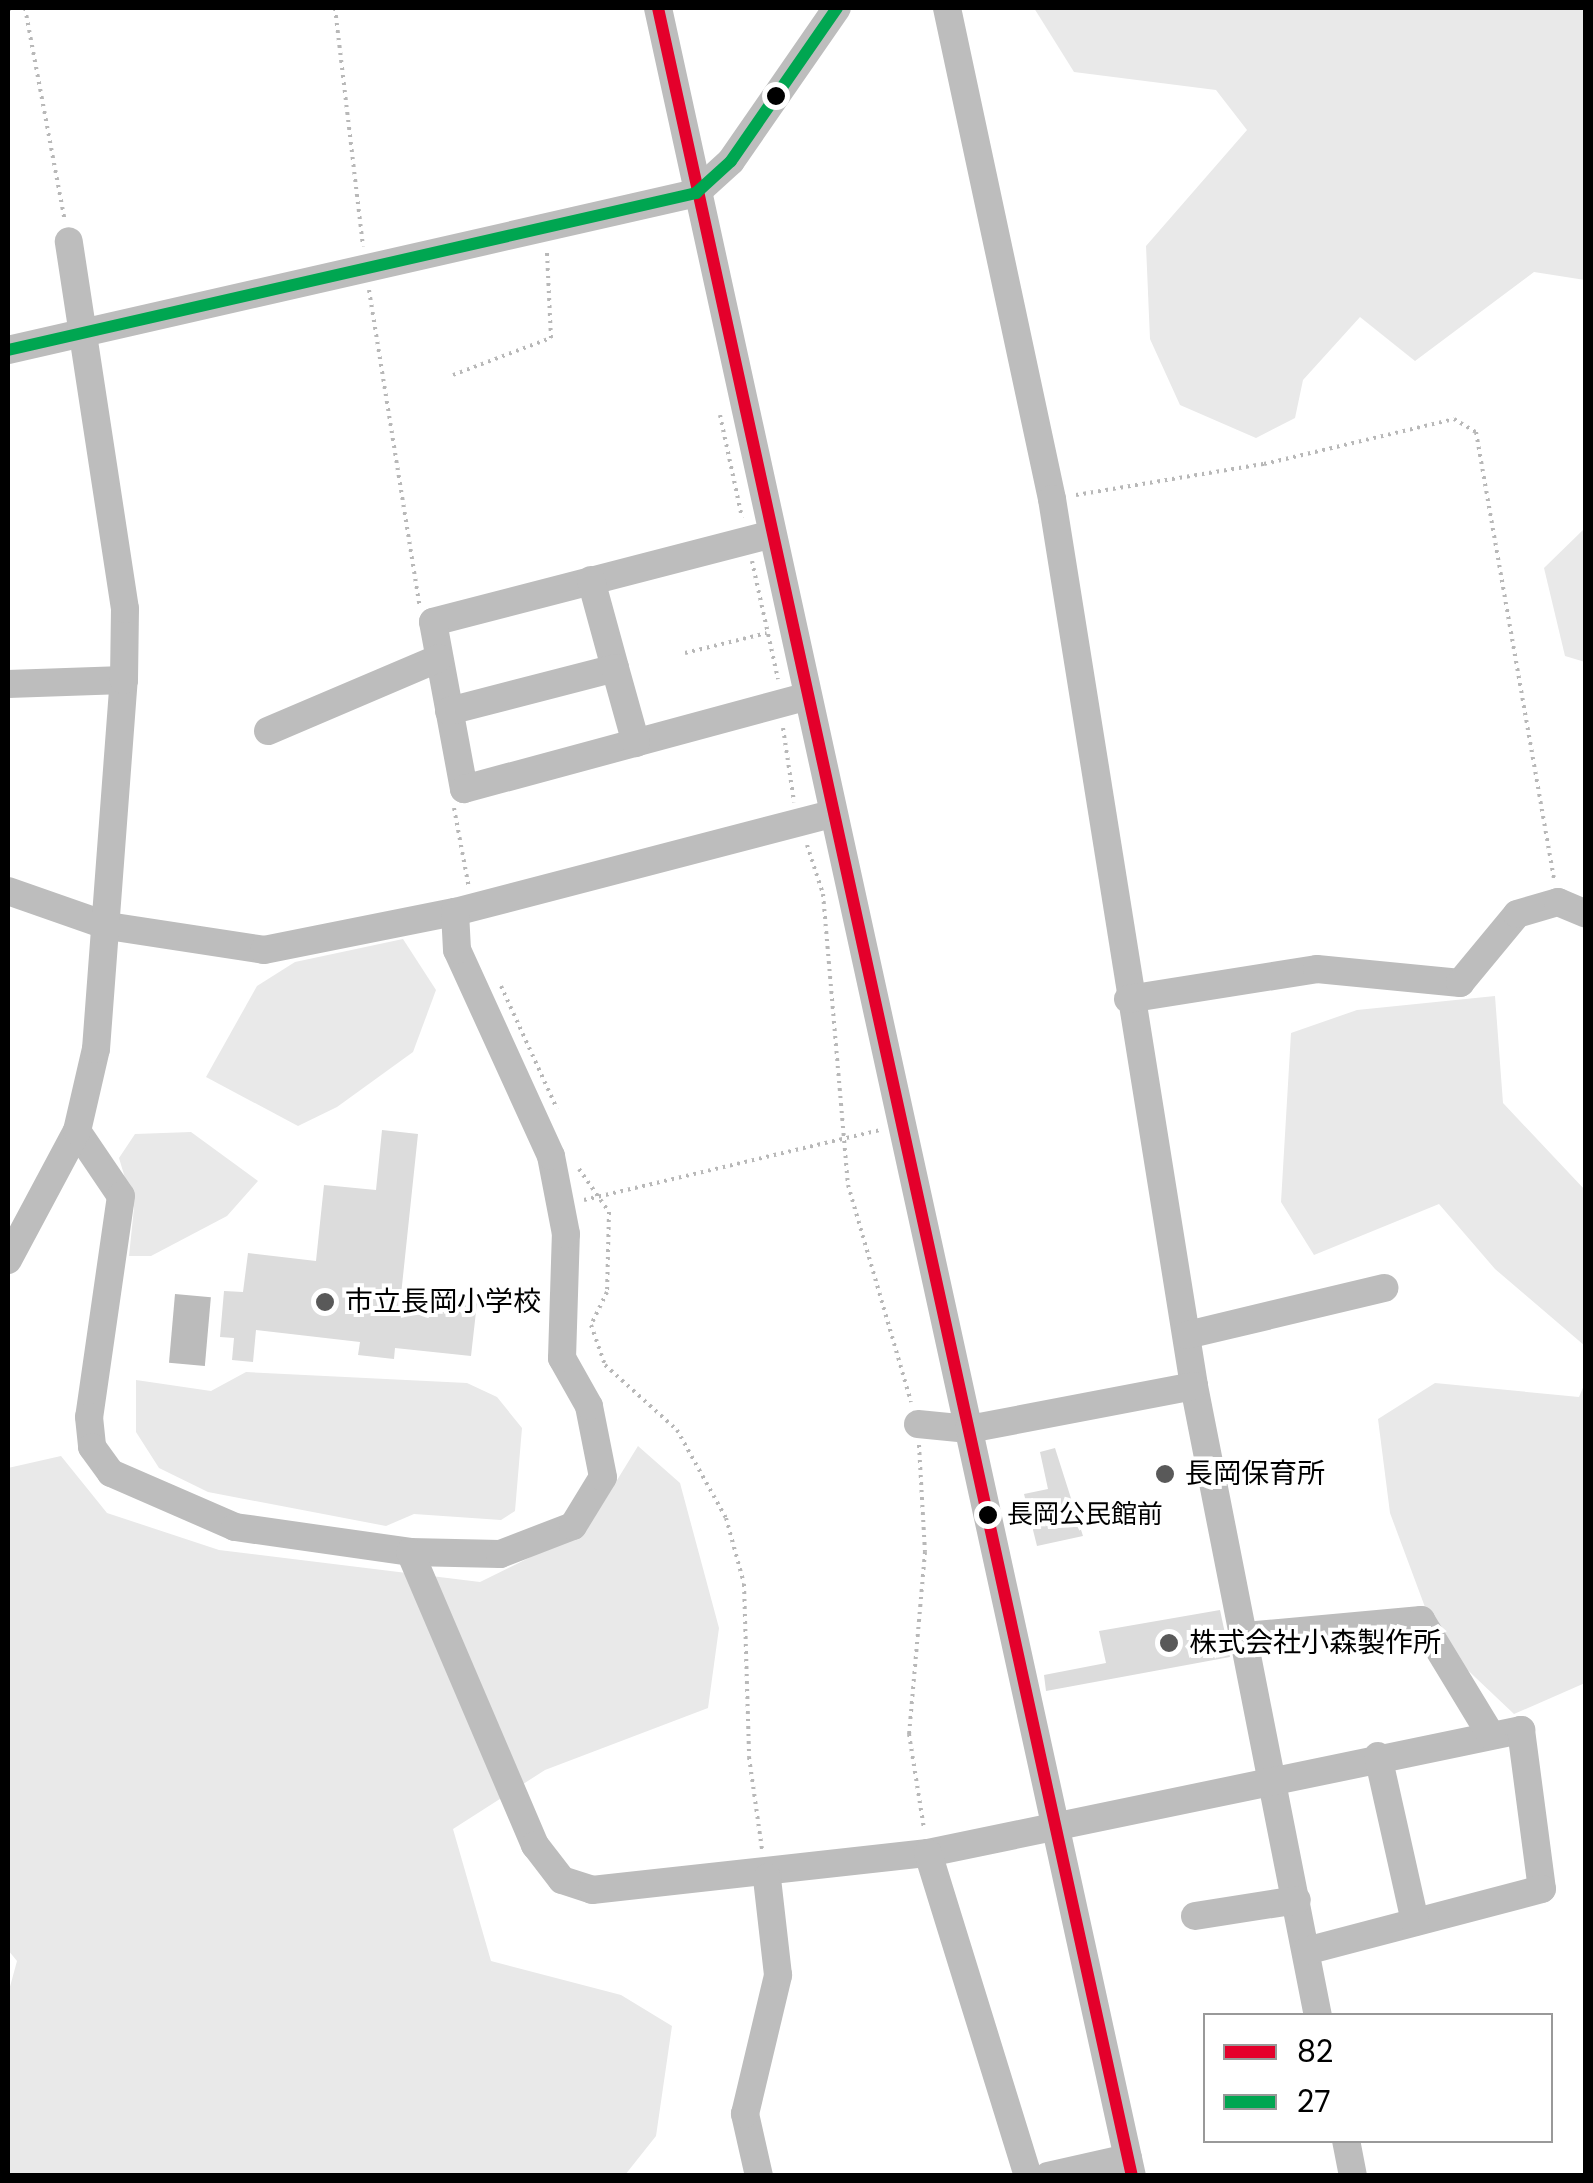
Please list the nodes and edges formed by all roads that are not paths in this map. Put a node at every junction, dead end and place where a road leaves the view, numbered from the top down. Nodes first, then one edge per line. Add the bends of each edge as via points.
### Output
1 (658, 8) edge
2 (836, 8) edge
3 (947, 8) edge
4 (696, 193) junction
5 (69, 240) road end
6 (87, 332) junction
7 (8, 350) edge
8 (758, 537) junction
9 (590, 580) junction
10 (439, 658) junction
11 (615, 668) junction
12 (124, 680) junction
13 (8, 684) edge
14 (794, 700) junction
15 (449, 711) junction
16 (268, 732) dead end
17 (636, 743) junction
18 (830, 814) junction
19 (8, 891) edge
20 (464, 910) junction
21 (1586, 914) edge
22 (108, 926) junction
23 (1128, 999) junction
24 (77, 1131) junction
25 (8, 1260) edge
26 (1384, 1288) dead end
27 (1187, 1335) junction
28 (1194, 1386) junction
29 (918, 1424) road end
30 (970, 1429) junction
31 (410, 1552) junction
32 (1245, 1636) junction
33 (1491, 1736) junction
34 (1378, 1756) junction
35 (1270, 1776) junction
36 (1054, 1824) junction
37 (928, 1853) junction
38 (766, 1878) junction
39 (1297, 1900) junction
40 (1194, 1916) dead end
41 (1415, 1922) junction
42 (1306, 1951) junction
43 (1317, 2013) edge
44 (1347, 2143) edge
45 (1130, 2167) edge
46 (759, 2176) edge
47 (1028, 2176) edge
48 (1048, 2176) edge
49 (1354, 2176) edge

1 - 4 street
2 - 4 street via 731,161
3 - 23 street via 1052,498
4 - 6 street
4 - 8 street
5 - 6 street
6 - 7 street
6 - 12 street via 125,609
8 - 9 street
8 - 14 street
9 - 10 street via 433,622
9 - 11 street
10 - 15 street
10 - 16 street
11 - 15 street
11 - 17 street
12 - 13 street
12 - 22 street
14 - 17 street
14 - 18 street
15 - 17 street via 464,789
18 - 20 street
18 - 30 street
19 - 22 street
20 - 22 street via 264,950
20 - 31 street via 457,950 528,1093 560,1207 559,1328 601,1451 594,1502 573,1526 539,1544 500,1554
21 - 23 street via 1558,902 1516,914 1460,983 1333,969
22 - 24 street
23 - 27 street
24 - 25 street
24 - 31 street via 121,1196 88,1417 92,1447 111,1473 235,1527
26 - 27 street
27 - 28 street
28 - 30 street
28 - 32 street
29 - 30 street
30 - 36 street
31 - 38 street via 535,1845 562,1880 592,1890
32 - 33 street via 1421,1620
32 - 35 street
33 - 34 street
33 - 41 street via 1520,1730 1542,1889
34 - 35 street
34 - 41 street
35 - 36 street
35 - 39 street
36 - 37 street
36 - 45 street
37 - 38 street
37 - 47 street
38 - 46 street via 778,1975 746,2114
39 - 40 street
39 - 42 street
41 - 42 street
42 - 43 street
44 - 49 street
45 - 48 street

